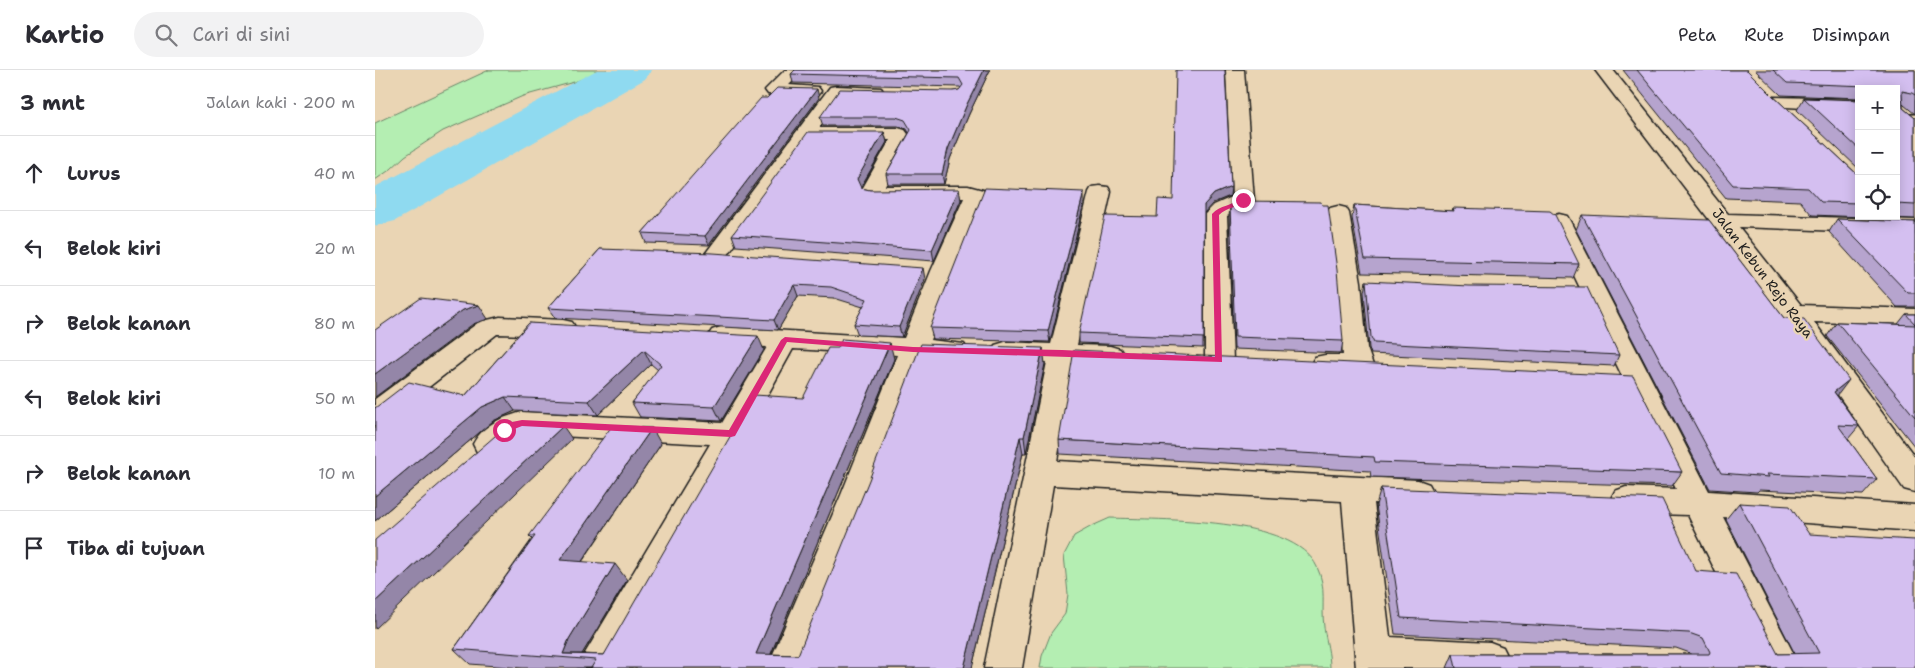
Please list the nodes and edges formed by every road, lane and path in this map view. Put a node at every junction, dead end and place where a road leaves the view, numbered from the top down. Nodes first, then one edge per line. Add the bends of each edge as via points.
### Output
1 (795, 70) edge
2 (1235, 70) edge
3 (1604, 70) edge
4 (836, 91) junction
5 (895, 92) edge
6 (1855, 105) edge
7 (1915, 107) edge
8 (1900, 108) edge
9 (1900, 112) edge
10 (1795, 122) edge
11 (1915, 125) edge
12 (805, 134) junction
13 (1100, 192) dead end
14 (1338, 213) dead end
15 (1559, 220) edge
16 (1723, 220) junction
17 (1903, 224) edge
18 (746, 257) edge
19 (1794, 313) junction
20 (1915, 317) edge
21 (589, 330) edge
22 (697, 335) edge
23 (785, 340) junction
24 (913, 349) junction
25 (1062, 353) junction
26 (1131, 356) edge
27 (1219, 360) edge
28 (1298, 363) edge
29 (1606, 378) edge
30 (1635, 379) junction
31 (375, 414) edge
32 (731, 434) junction
33 (468, 461) edge
34 (1041, 472) junction
35 (1915, 480) edge
36 (1357, 490) junction
37 (1445, 494) edge
38 (1601, 499) edge
39 (1699, 503) junction
40 (1915, 518) edge
41 (1373, 660) edge
42 (1522, 660) edge
43 (597, 668) edge
44 (786, 668) edge
45 (1003, 668) edge
46 (1782, 668) edge

1 - 4 street via 774,90
2 - 27 street via 1243,200 1216,214
3 - 16 street, Jalan Kebun Rejo Raya
4 - 5 street
4 - 12 street
6 - 10 street via 1767,95
7 - 8 street
9 - 11 street
12 - 18 street via 707,254
12 - 24 street via 900,135 872,191 875,194 968,192 975,195 933,271
13 - 25 street
14 - 28 street via 1359,282 1353,348 1369,366
15 - 30 street via 1577,288
16 - 17 street
16 - 19 street, Jalan Kebun Rejo Raya
19 - 20 street
19 - 35 street, Jalan Kebun Rejo Raya
21 - 31 street via 500,325 488,328
22 - 23 street
23 - 24 street
23 - 32 street
24 - 25 street
24 - 44 street
25 - 26 street
25 - 34 street
29 - 30 street
30 - 39 street
32 - 33 street via 515,424 507,427
32 - 43 street
34 - 36 street
34 - 45 street
36 - 37 street
36 - 41 street
38 - 39 street
39 - 40 street
39 - 46 street
41 - 42 street

